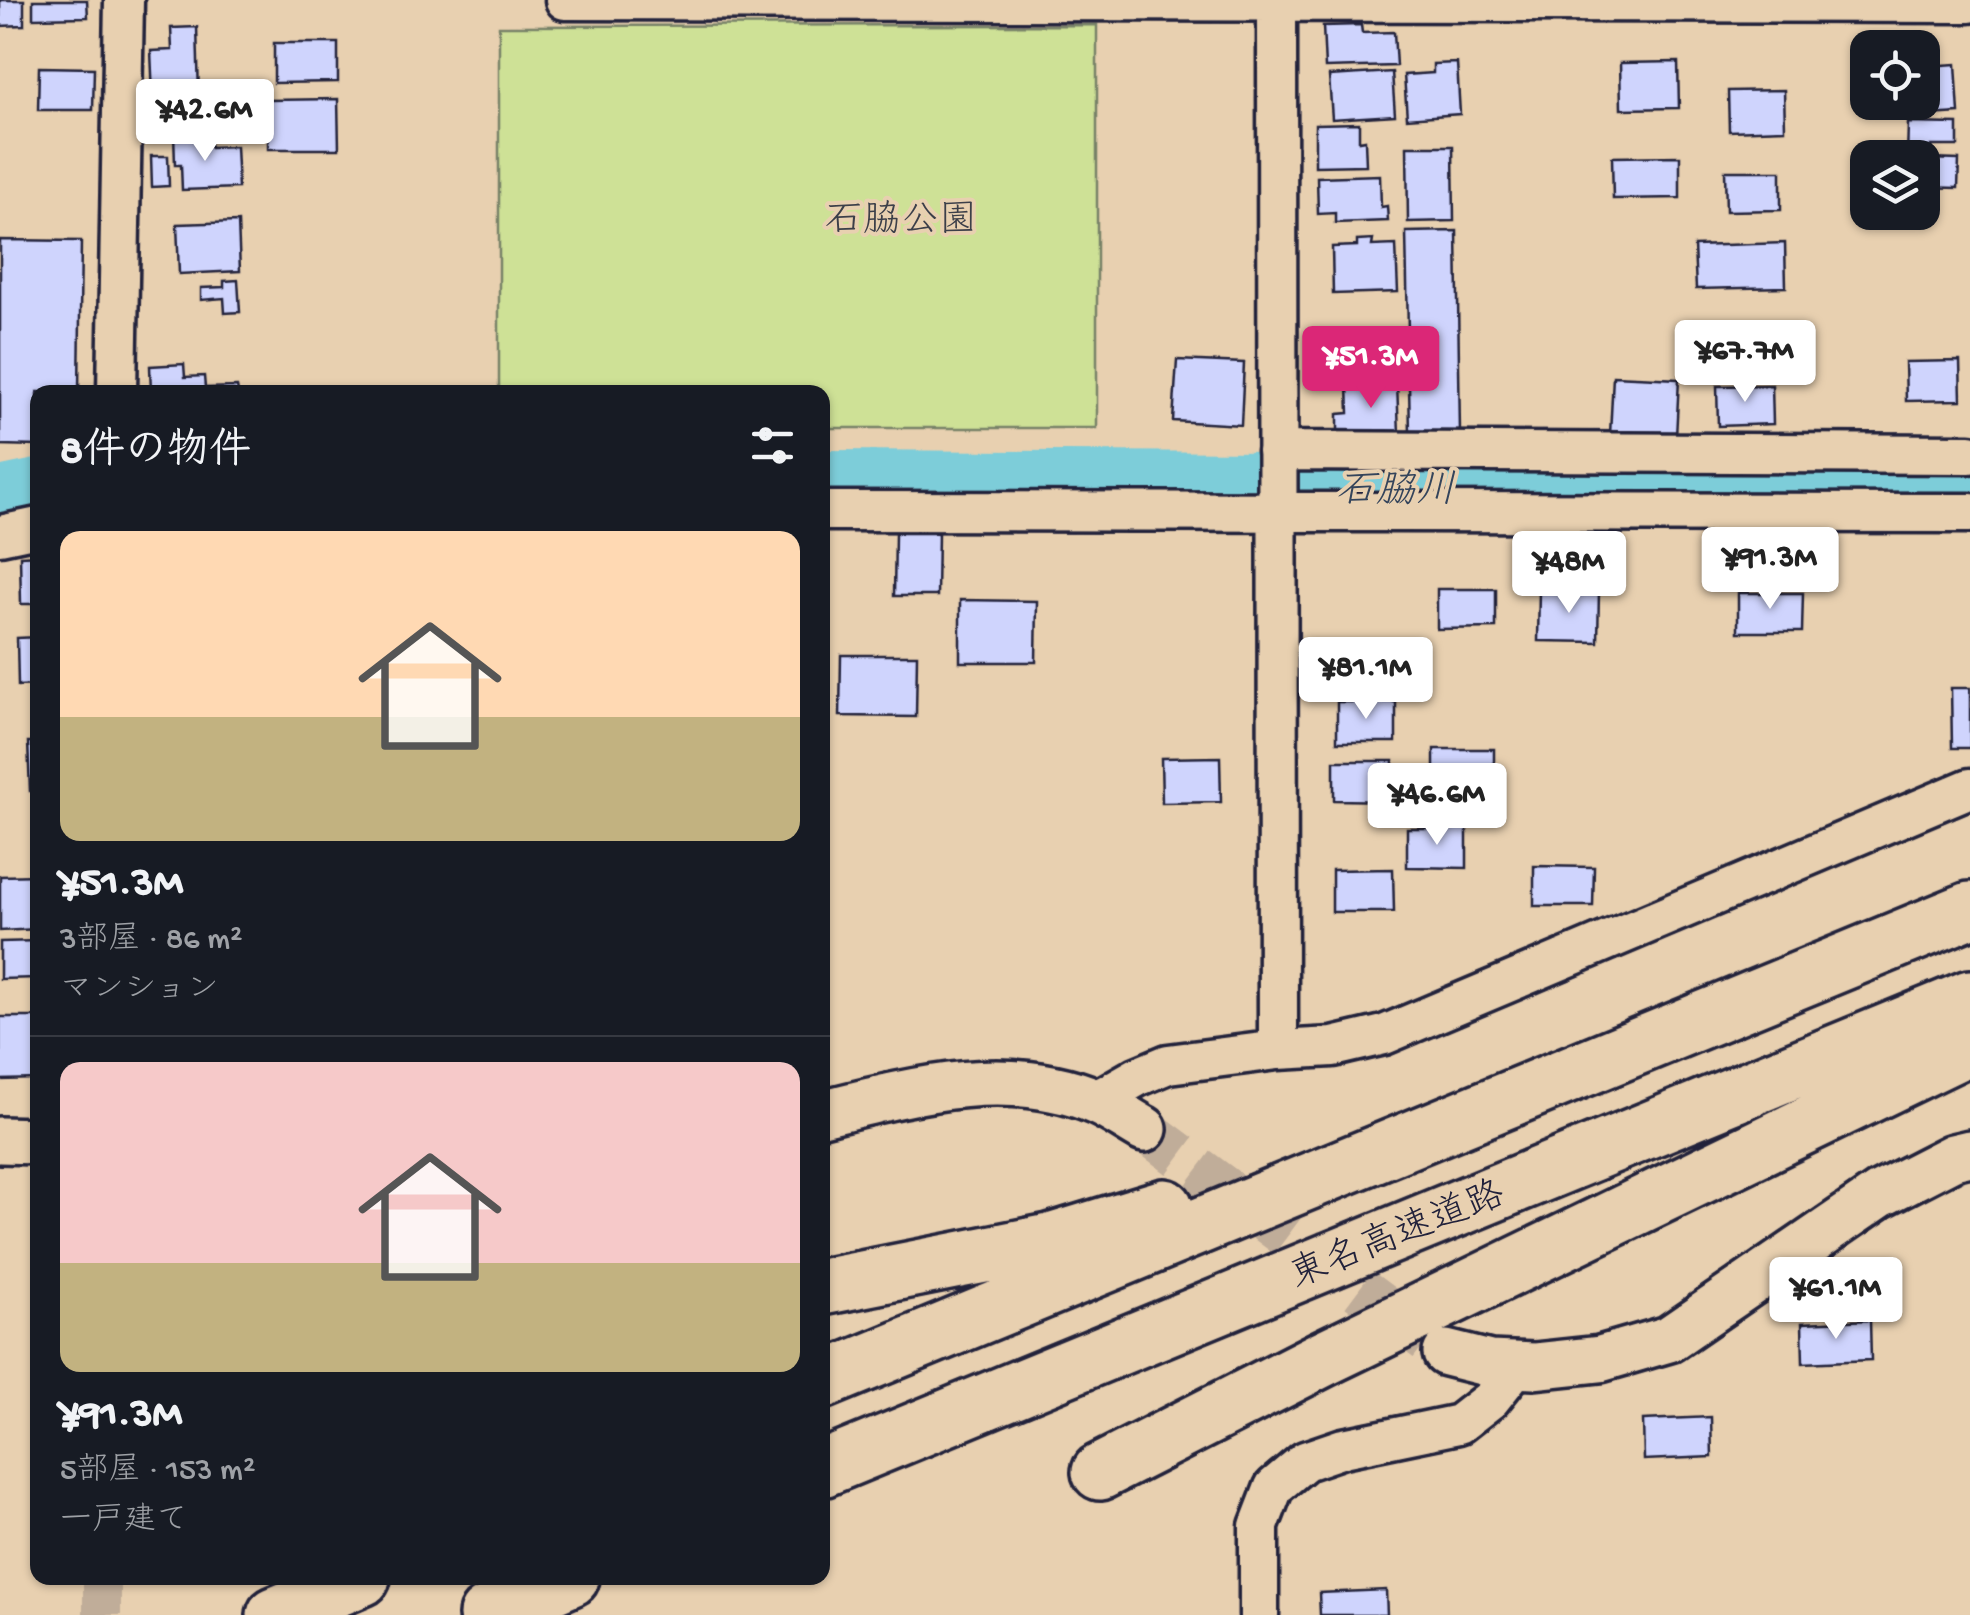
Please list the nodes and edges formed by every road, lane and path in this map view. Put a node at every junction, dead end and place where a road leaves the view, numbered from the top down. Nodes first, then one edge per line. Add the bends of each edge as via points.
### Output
1 (124, 0) edge
2 (565, 0) edge
3 (1277, 2) edge
4 (1970, 4) edge
5 (117, 385) edge
6 (1277, 451) junction
7 (1970, 454) edge
8 (830, 511) edge
9 (1276, 511) junction
10 (1970, 514) edge
11 (30, 530) edge
12 (0, 536) edge
13 (1970, 788) edge
14 (1970, 910) edge
15 (1970, 998) edge
16 (1970, 1046) edge
17 (1278, 1050) junction
18 (1095, 1102) junction
19 (830, 1111) edge
20 (1475, 1113) junction
21 (1144, 1129) tunnel mouth
22 (0, 1140) edge
23 (30, 1141) edge
24 (1970, 1153) edge
25 (830, 1285) edge
26 (1446, 1353) tunnel mouth
27 (1518, 1365) junction
28 (830, 1378) edge
29 (830, 1466) edge
30 (1100, 1472) dead end
31 (346, 1585) edge
32 (555, 1585) edge
33 (275, 1615) edge
34 (487, 1615) edge
35 (1259, 1615) edge

1 - 5 street
2 - 3 street
3 - 4 street
3 - 6 street
6 - 7 street
6 - 9 street
8 - 9 street
9 - 10 street
9 - 17 street
11 - 12 street
13 - 17 street via 1384,1035
14 - 20 highway, 東名高速道路
15 - 29 highway, 東名高速道路
16 - 30 highway
17 - 18 street via 1168,1064
18 - 19 street via 1036,1086 960,1083
18 - 21 street
20 - 25 highway via 1050,1242
20 - 28 highway, 東名高速道路
22 - 23 street
24 - 27 street via 1879,1196 1669,1339 1600,1359
26 - 27 street
27 - 35 street via 1492,1400 1458,1424 1344,1448 1306,1462 1274,1487 1259,1526
31 - 33 highway
32 - 34 highway

